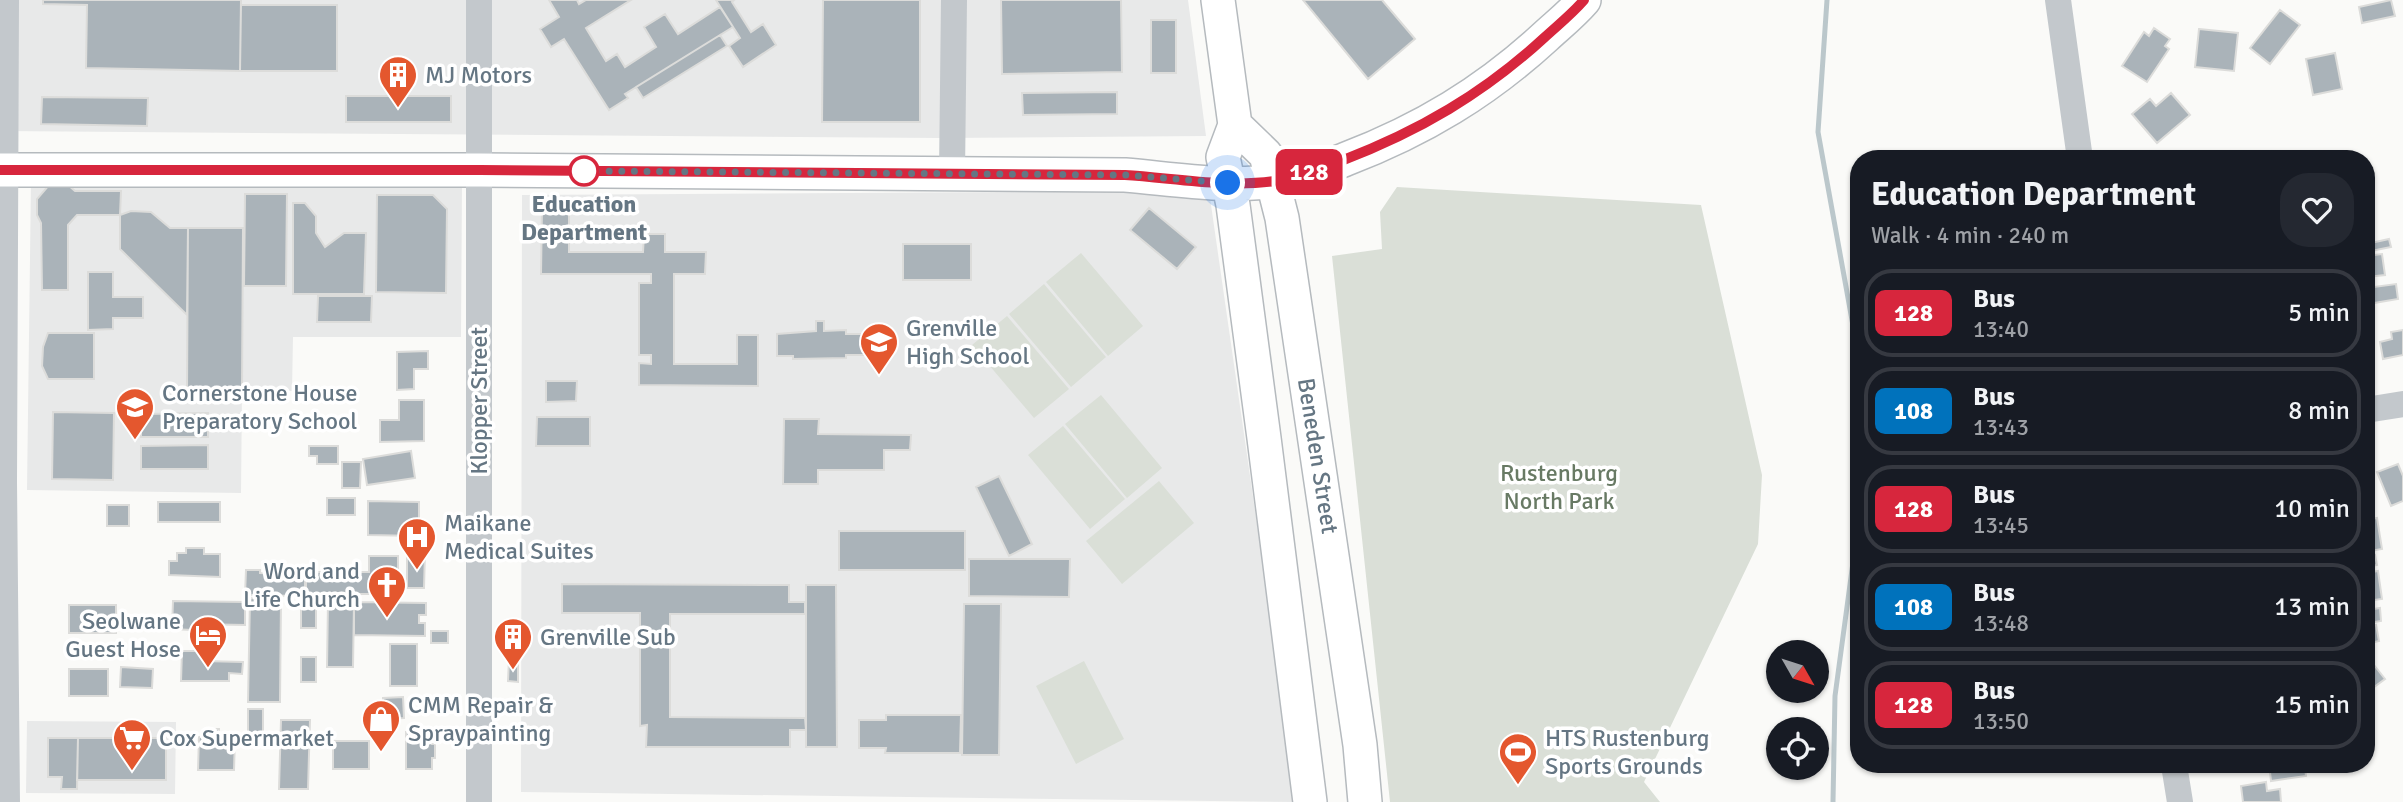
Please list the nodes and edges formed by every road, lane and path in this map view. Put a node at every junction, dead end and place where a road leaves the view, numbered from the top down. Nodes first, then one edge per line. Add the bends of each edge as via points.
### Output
1 (6, 0) edge
2 (479, 0) edge
3 (954, 0) edge
4 (1218, 0) edge
5 (1584, 0) edge
6 (2058, 0) edge
7 (1235, 125) junction
8 (2079, 150) edge
9 (2, 170) edge
10 (480, 170) junction
11 (952, 174) junction
12 (1274, 181) junction
13 (1228, 183) junction
14 (2403, 404) edge
15 (2375, 409) edge
16 (2175, 773) edge
17 (7, 802) edge
18 (478, 802) edge
19 (1310, 802) edge
20 (1366, 802) edge
21 (2180, 802) edge

1 - 9 street
2 - 10 street, Klopper Street
3 - 11 street
4 - 7 main road, Beneden Street
5 - 12 main road via 1523,57 1466,100 1417,129
6 - 8 street
7 - 12 main road, Beneden Street via 1266,156
7 - 13 main road, Beneden Street via 1223,157
9 - 10 main road
9 - 17 street
10 - 11 main road
10 - 18 street, Klopper Street
11 - 13 main road via 1125,175
12 - 13 main road
12 - 20 main road, Beneden Street via 1335,566
13 - 19 main road, Beneden Street
14 - 15 street
16 - 21 street

